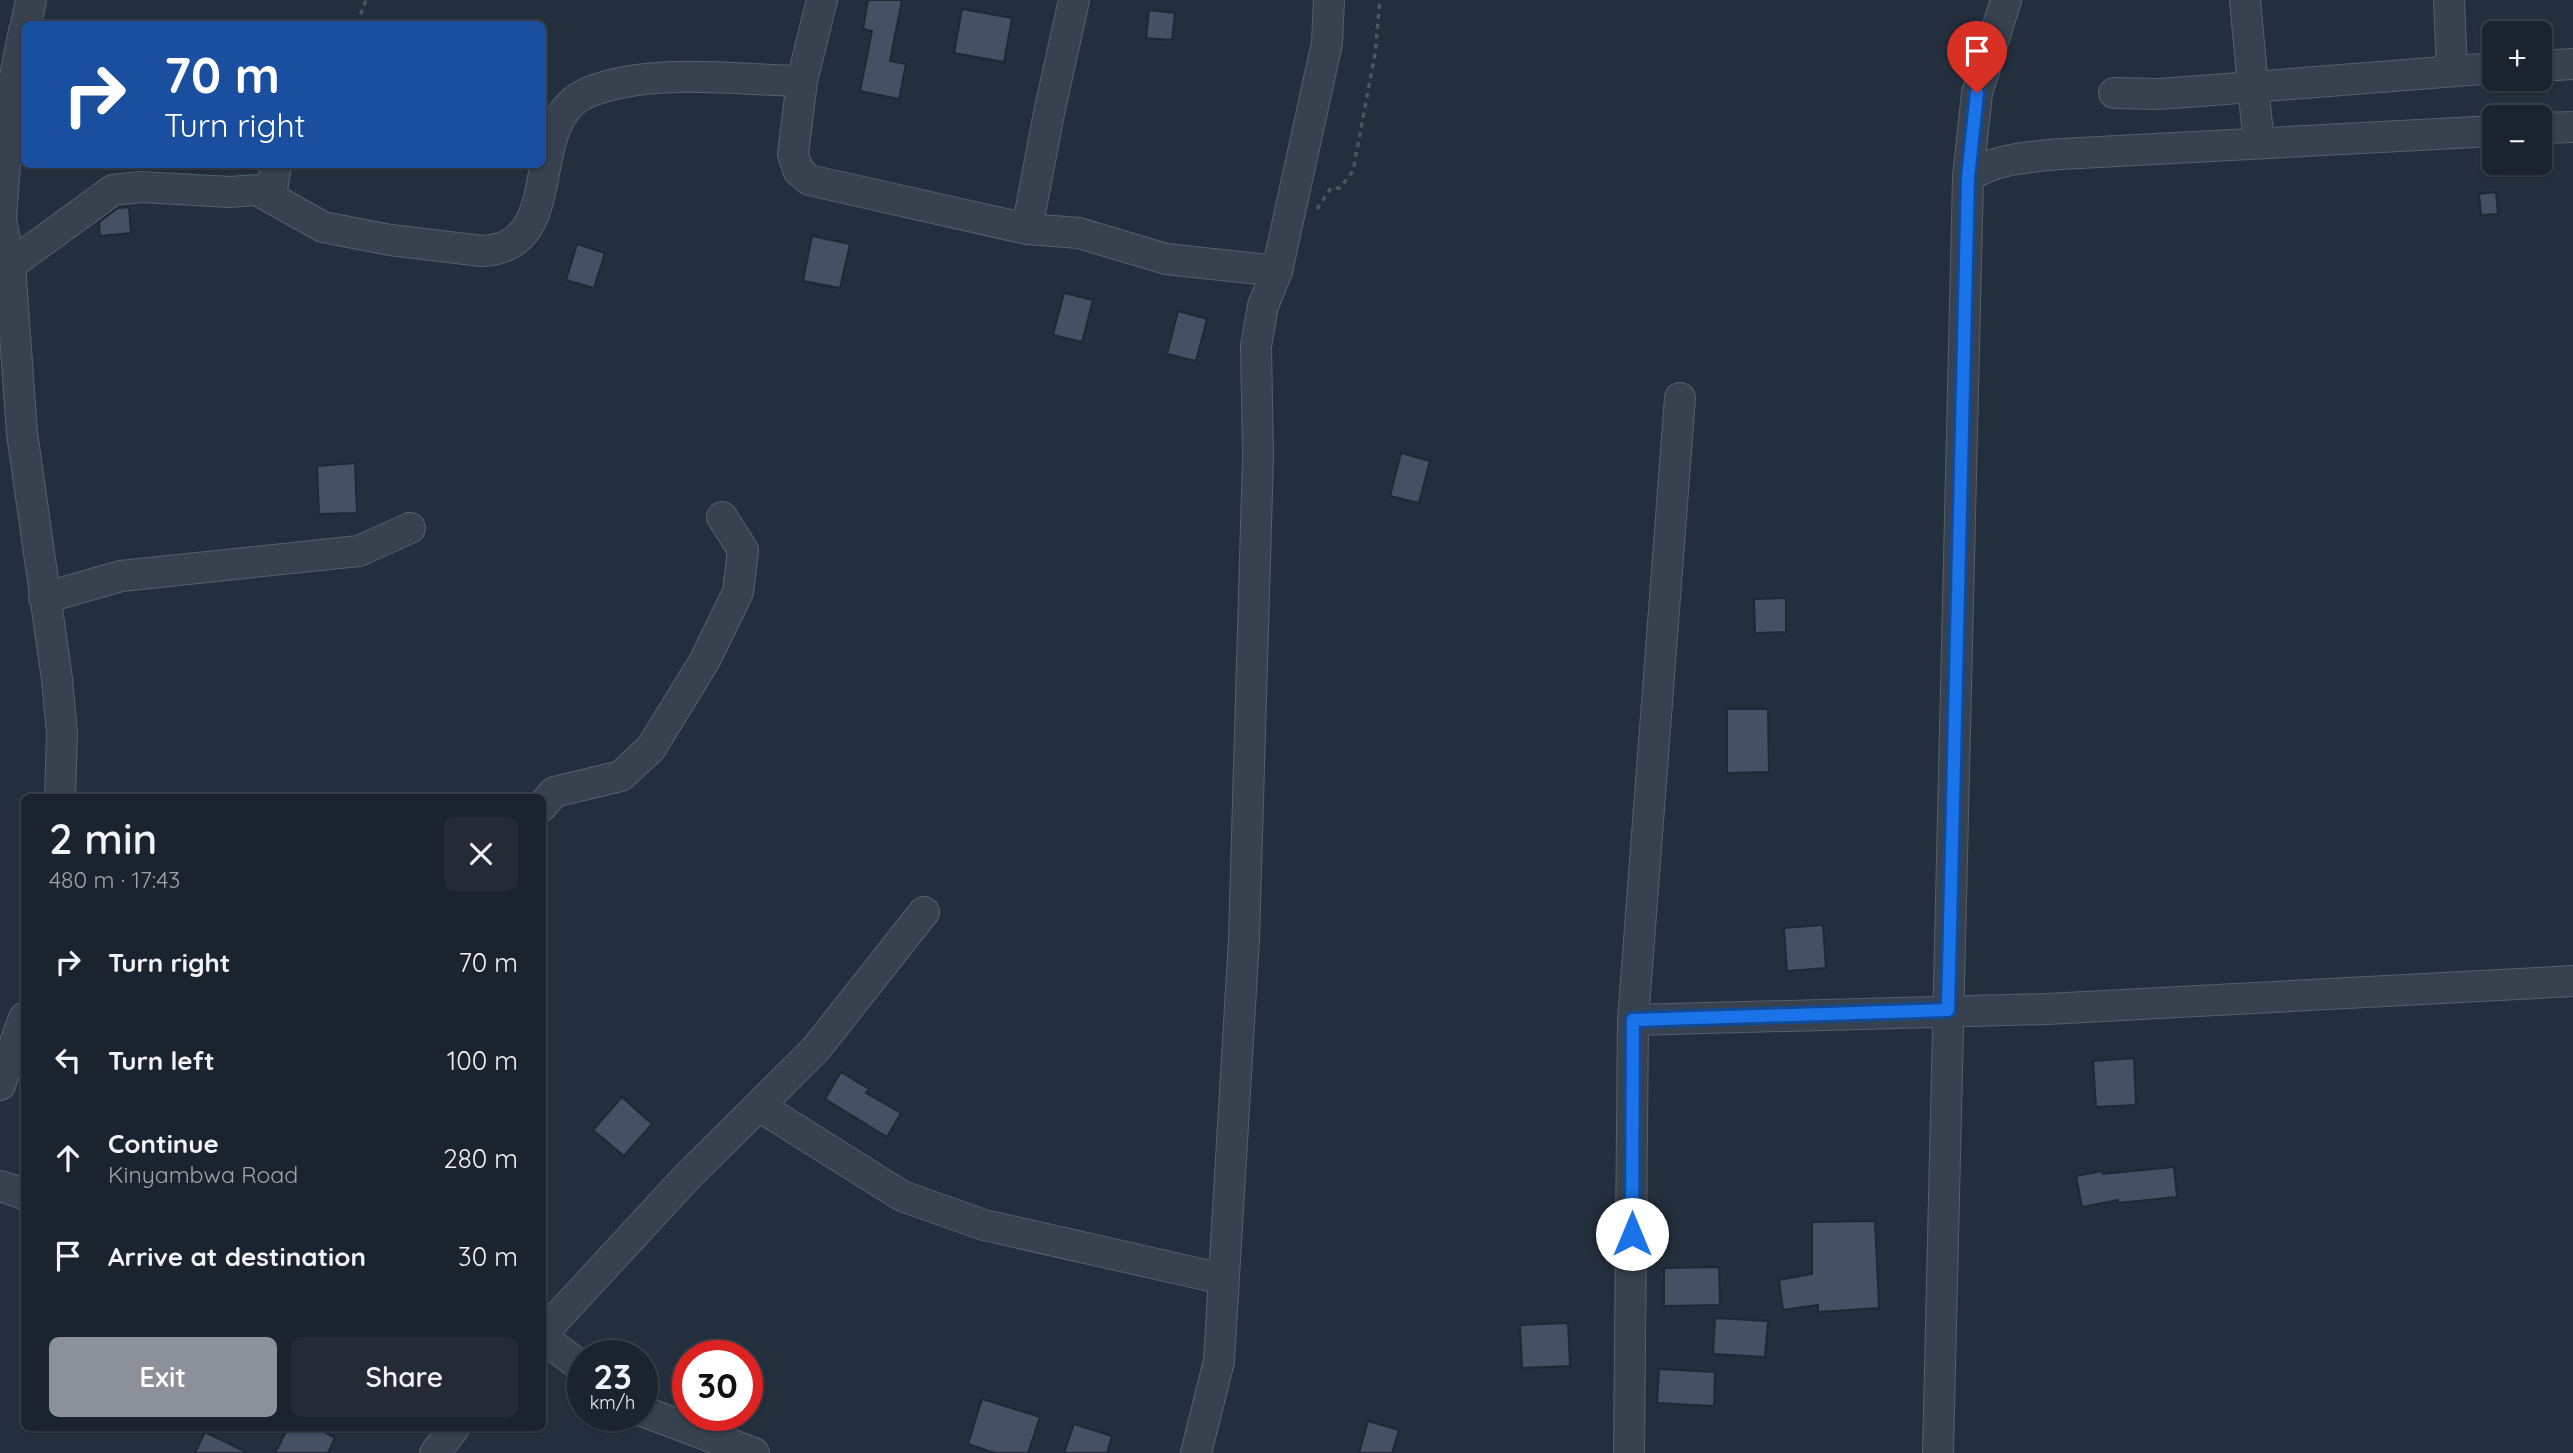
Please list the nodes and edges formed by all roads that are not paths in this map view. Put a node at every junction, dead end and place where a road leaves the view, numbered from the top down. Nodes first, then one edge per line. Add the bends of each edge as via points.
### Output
1 (31, 0) edge
2 (822, 0) edge
3 (1074, 0) edge
4 (1329, 0) edge
5 (2006, 0) edge
6 (2245, 0) edge
7 (2449, 0) edge
8 (27, 21) edge
9 (21, 46) edge
10 (2573, 64) edge
11 (2552, 65) edge
12 (2482, 69) edge
13 (2452, 71) junction
14 (802, 82) junction
15 (2253, 87) junction
16 (2114, 93) dead end
17 (2573, 127) edge
18 (2552, 128) edge
19 (2482, 132) edge
20 (2259, 143) junction
21 (546, 163) edge
22 (275, 168) edge
23 (545, 168) edge
24 (1968, 177) junction
25 (271, 197) junction
26 (1027, 229) junction
27 (10, 265) junction
28 (1277, 271) junction
29 (1680, 398) dead end
30 (722, 517) dead end
31 (410, 528) dead end
32 (44, 598) junction
33 (60, 794) edge
34 (546, 801) edge
35 (924, 912) dead end
36 (2573, 981) edge
37 (1948, 1010) junction
38 (1633, 1020) junction
39 (21, 1026) edge
40 (0, 1085) edge
41 (759, 1106) junction
42 (0, 1186) edge
43 (21, 1193) edge
44 (1223, 1279) junction
45 (546, 1331) edge
46 (546, 1338) edge
47 (567, 1355) edge
48 (658, 1417) edge
49 (452, 1431) edge
50 (435, 1453) edge
51 (754, 1453) edge
52 (1196, 1453) edge
53 (1629, 1453) edge
54 (1938, 1453) edge

1 - 8 street
2 - 14 street
3 - 26 street
4 - 28 street via 1327,43
5 - 24 street via 1977,93
6 - 15 street
7 - 13 street
9 - 27 street via 3,159 1,220
10 - 11 street
12 - 13 street
13 - 15 street
14 - 21 street via 646,78 588,92 565,107 552,133
14 - 26 street via 793,154 797,170 809,180
15 - 16 street
15 - 20 street
17 - 18 street
19 - 20 street
20 - 24 street via 2004,160
22 - 25 street
23 - 25 street via 537,208 517,240 499,250 351,234 304,218
24 - 37 street
25 - 27 street via 257,190 113,190
26 - 28 street via 1079,233 1166,259
27 - 32 street via 22,433
28 - 44 street via 1263,306 1256,346 1258,456 1244,939
29 - 38 street
30 - 34 street via 743,550 738,592 705,660 651,748 621,776 554,792
31 - 32 street via 359,551 121,576
32 - 33 street via 62,733
35 - 41 street via 815,1051
36 - 37 street via 2047,1009
37 - 38 street
37 - 54 street
38 - 53 street
39 - 40 street
41 - 44 street via 902,1196 984,1225
41 - 45 street
42 - 43 street
44 - 52 street via 1219,1361
46 - 47 street
48 - 51 street
49 - 50 street

